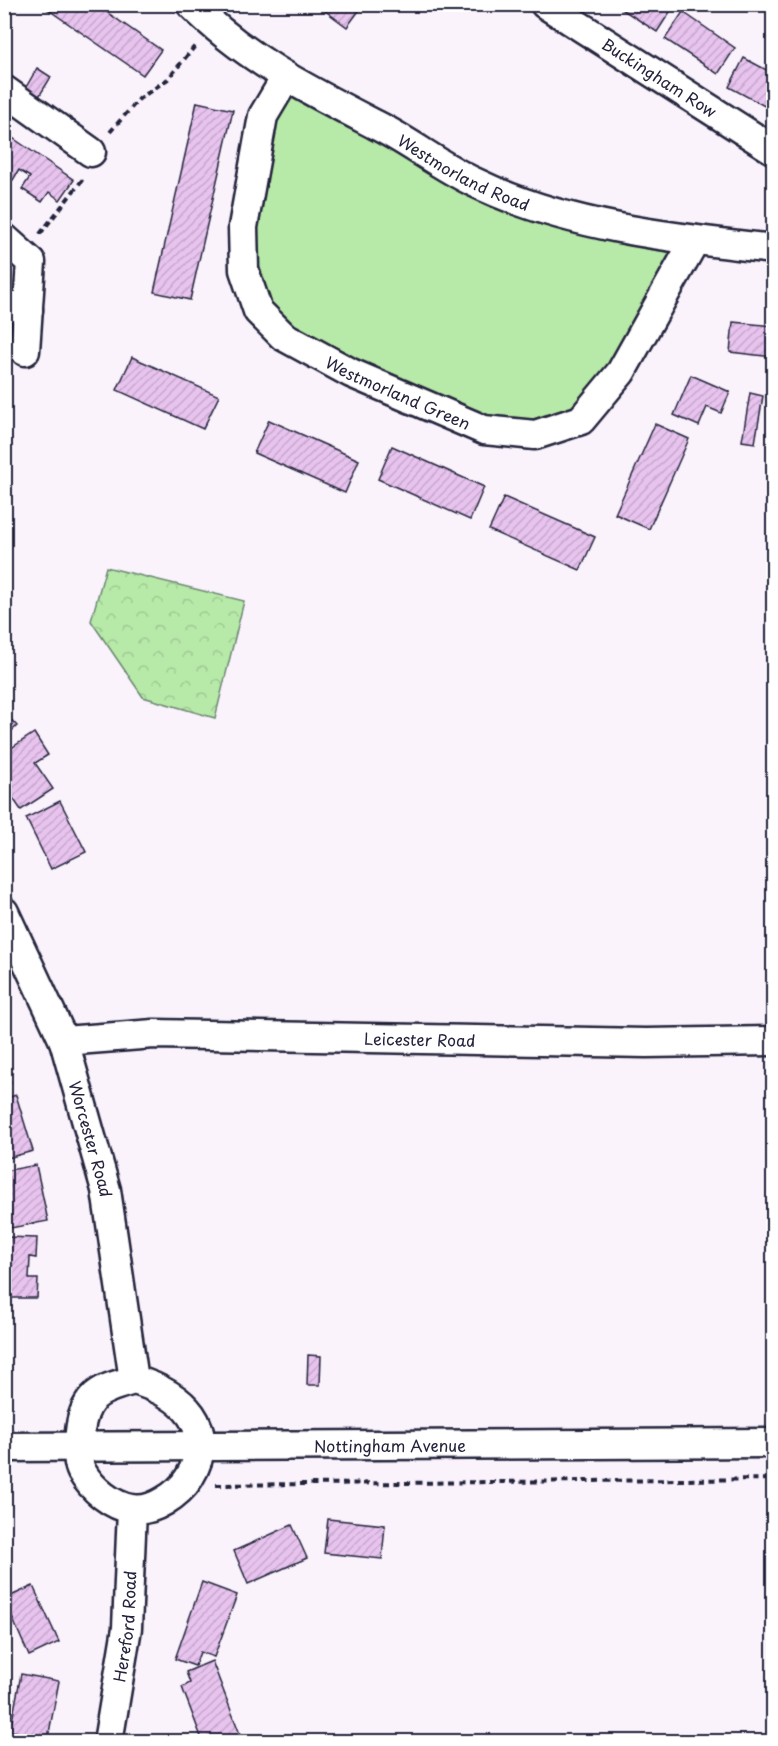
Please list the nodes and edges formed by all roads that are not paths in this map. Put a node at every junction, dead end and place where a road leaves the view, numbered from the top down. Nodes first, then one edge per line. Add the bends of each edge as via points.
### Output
1 (191, 4) edge
2 (545, 4) edge
3 (285, 79) junction
4 (4, 90) edge
5 (774, 150) edge
6 (92, 152) dead end
7 (4, 238) edge
8 (695, 240) junction
9 (774, 249) edge
10 (16, 307) edge
11 (25, 351) dead end
12 (4, 912) edge
13 (64, 1041) junction
14 (774, 1041) edge
15 (134, 1380) junction
16 (774, 1443) edge
17 (78, 1446) junction
18 (201, 1446) junction
19 (4, 1447) edge
20 (132, 1510) junction
21 (108, 1742) edge

1 - 3 street, Westmorland Road via 212,25
2 - 5 street, Buckingham Row
3 - 8 street, Westmorland Road via 392,133 474,182 561,215
3 - 8 street, Westmorland Green via 263,117 243,226 244,270 258,311 283,336 351,373 484,430 535,435 581,420 621,372
4 - 6 street
7 - 10 street via 31,262
8 - 9 street, Westmorland Road
10 - 11 street
12 - 13 street, Worcester Road
13 - 14 street, Leicester Road via 154,1035
13 - 15 street, Worcester Road via 106,1190
15 - 17 street via 112,1386 93,1398 81,1420
15 - 18 street via 175,1398 194,1416
16 - 18 street, Nottingham Avenue
17 - 18 street, Nottingham Avenue
17 - 19 street, Nottingham Avenue
17 - 20 street via 81,1470 98,1493
18 - 20 street via 192,1472 178,1492 159,1504
20 - 21 street, Hereford Road via 127,1628

